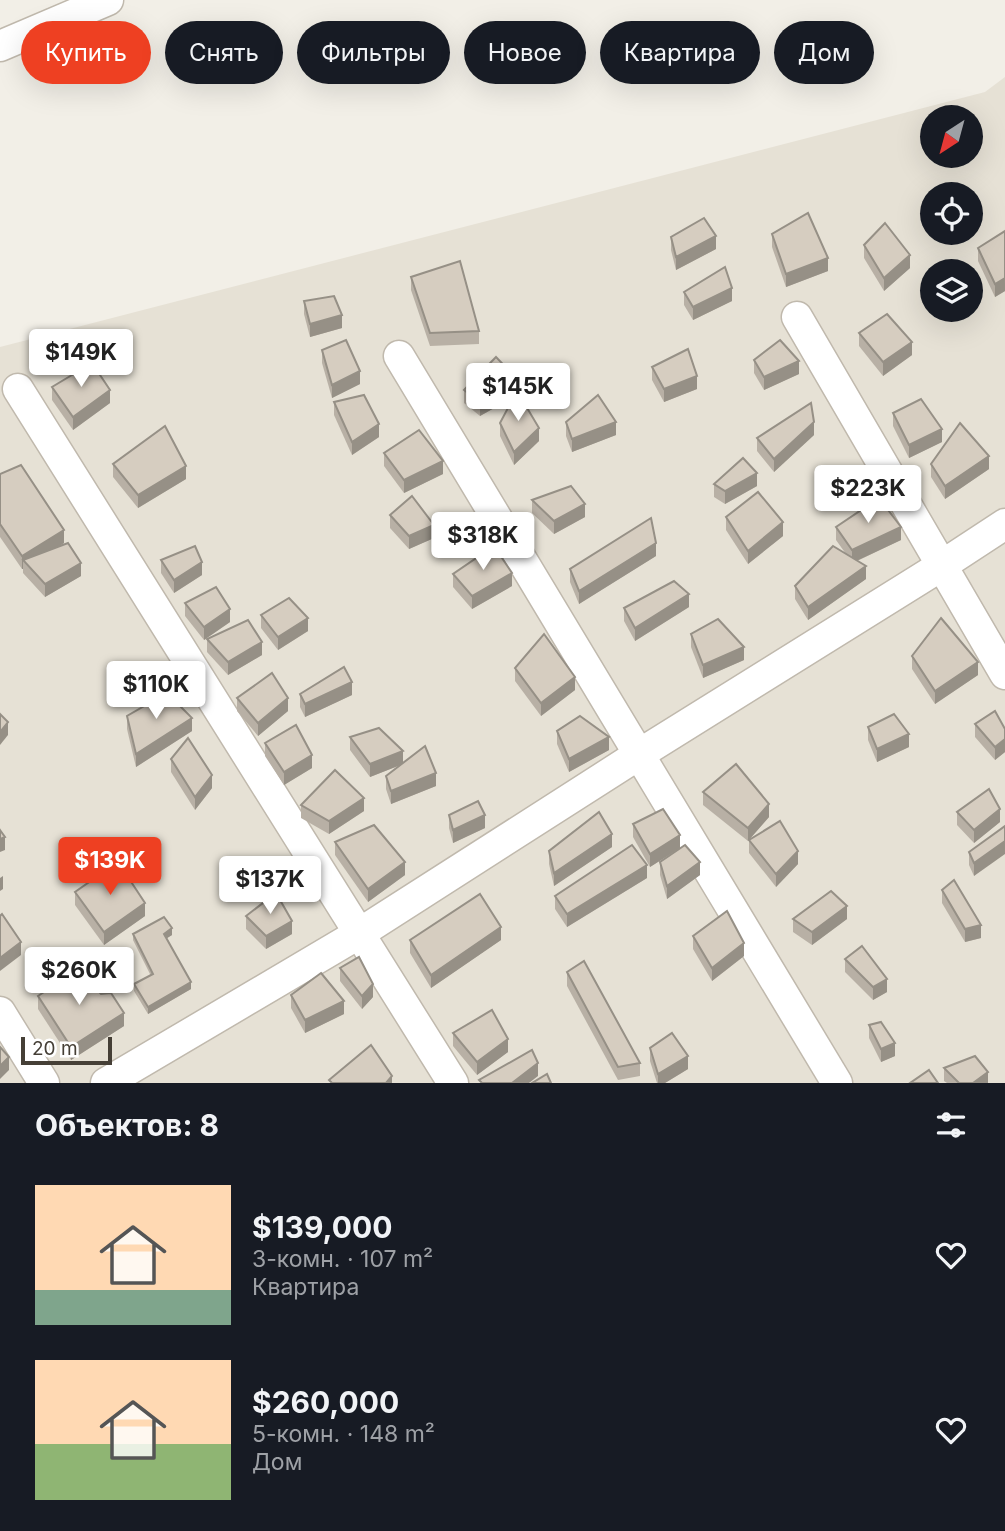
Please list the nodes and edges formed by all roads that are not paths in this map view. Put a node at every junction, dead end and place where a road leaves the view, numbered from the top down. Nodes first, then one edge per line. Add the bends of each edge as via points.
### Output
1 (108, 0) edge
2 (0, 46) edge
3 (797, 317) dead end
4 (399, 356) dead end
5 (18, 390) dead end
6 (1005, 524) edge
7 (941, 566) junction
8 (1005, 674) edge
9 (638, 755) junction
10 (360, 933) junction
11 (0, 1012) edge
12 (44, 1083) edge
13 (106, 1083) edge
14 (453, 1083) edge
15 (837, 1083) edge

1 - 2 street
3 - 7 street
4 - 9 street
5 - 10 street
6 - 7 street
7 - 8 street
7 - 9 street
9 - 10 street
9 - 15 street
10 - 13 street
10 - 14 street
11 - 12 street

